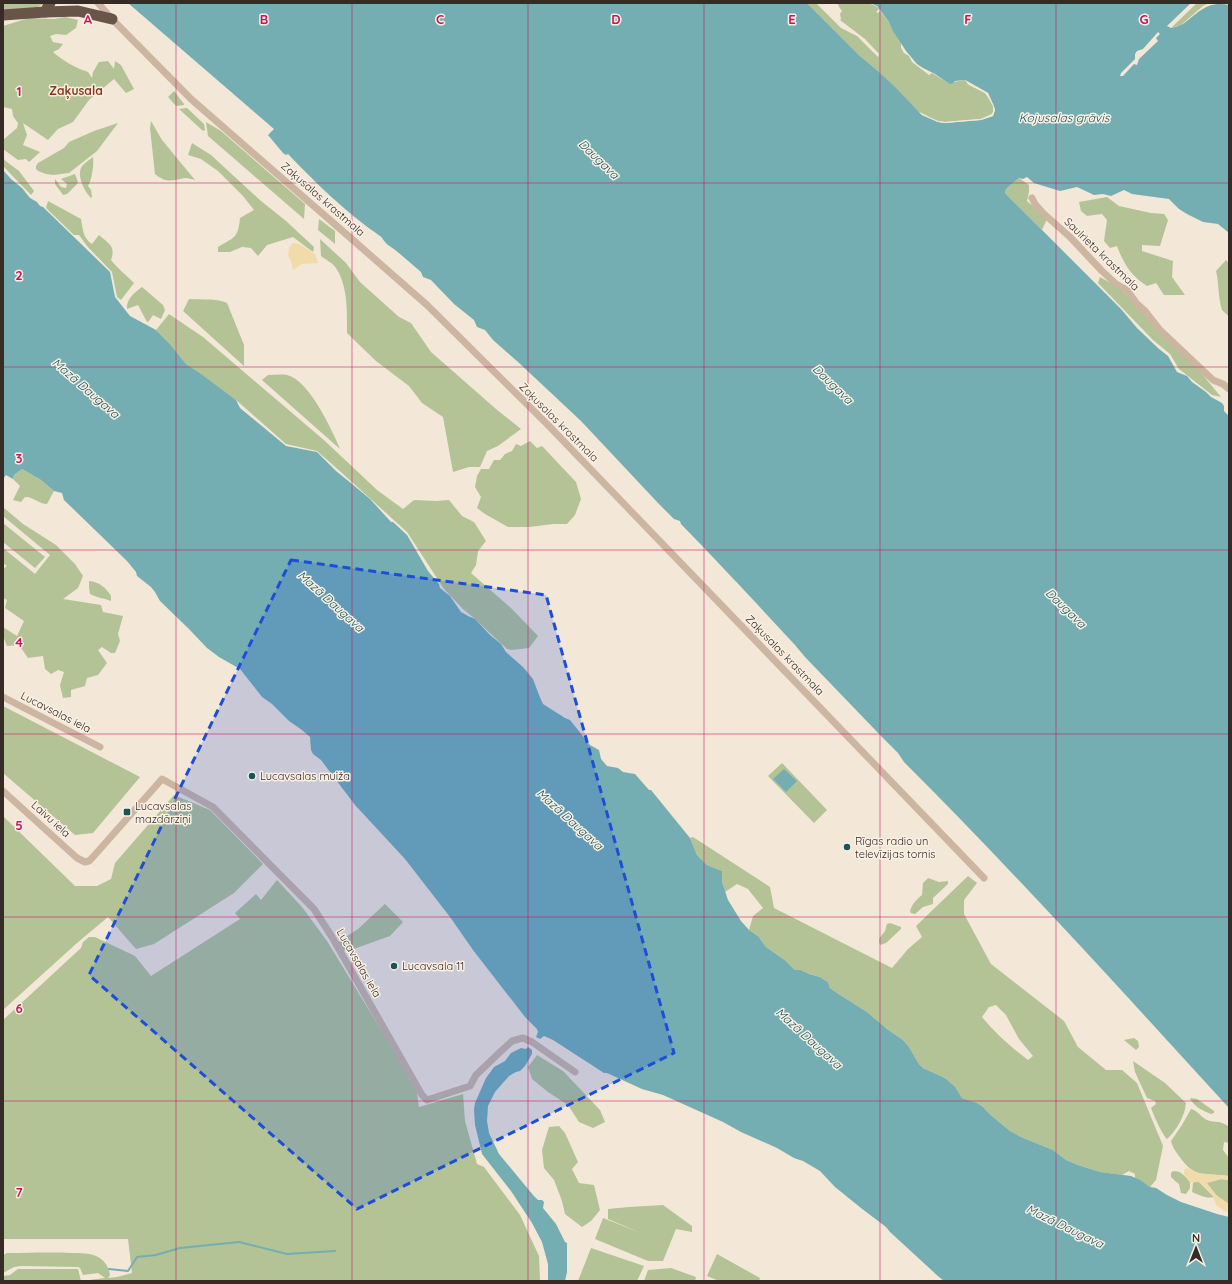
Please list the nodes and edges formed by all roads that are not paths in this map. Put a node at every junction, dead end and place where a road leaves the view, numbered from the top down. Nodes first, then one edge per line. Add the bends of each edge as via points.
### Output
1 (98, 3) edge
2 (47, 7) edge
3 (3, 15) edge
4 (112, 19) junction
5 (1032, 198) dead end
6 (1229, 389) edge
7 (3, 697) edge
8 (100, 747) dead end
9 (162, 779) joint
10 (4, 794) edge
11 (984, 878) dead end
12 (575, 1072) dead end

1 - 4 street, Zaķusalas krastmala
2 - 3 highway
2 - 4 highway
4 - 11 street, Zaķusalas krastmala via 191,99 427,305 548,425
5 - 6 street, Saulrieta krastmala via 1042,212 1102,271 1127,290 1159,329 1213,380
7 - 8 street, Lucavsalas iela
9 - 10 street, Laivu iela via 93,857 85,862
9 - 12 street, Lucavsalas iela via 213,807 314,909 427,1100 470,1086 476,1075 498,1053 512,1041 522,1038 532,1042

